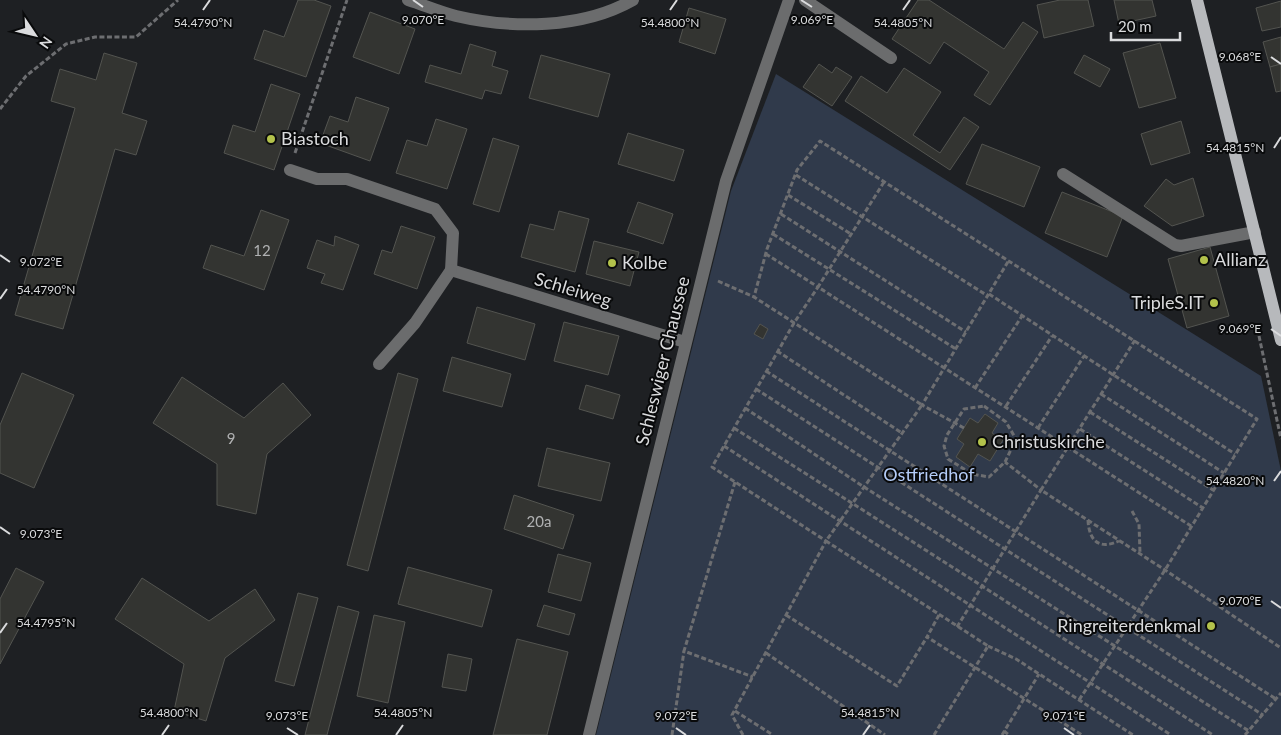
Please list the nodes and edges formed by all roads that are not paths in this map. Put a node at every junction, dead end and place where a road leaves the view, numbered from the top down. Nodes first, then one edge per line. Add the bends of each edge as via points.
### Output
1 (408, 0) edge
2 (633, 0) edge
3 (789, 0) edge
4 (805, 0) edge
5 (1197, 0) edge
6 (891, 58) dead end
7 (290, 170) road end
8 (1063, 174) dead end
9 (1255, 232) junction
10 (451, 270) junction
11 (1281, 340) edge
12 (685, 342) junction
13 (379, 364) dead end
14 (588, 735) edge

1 - 2 street via 456,16 502,23 551,24 595,16
3 - 12 street, Schleswiger Chaussee via 726,181
4 - 6 street
5 - 9 main road
7 - 10 street via 317,179 347,179 435,209 453,233
8 - 9 street via 1175,245
9 - 11 main road
10 - 12 street, Schleiweg
10 - 13 street via 415,324
12 - 14 street, Schleswiger Chaussee

